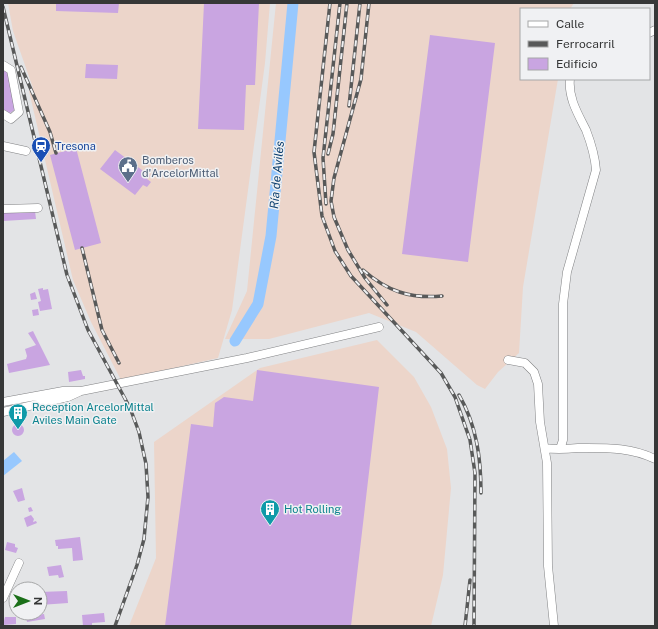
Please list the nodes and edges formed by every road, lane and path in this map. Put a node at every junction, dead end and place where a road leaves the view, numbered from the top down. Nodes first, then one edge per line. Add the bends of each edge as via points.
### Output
1 (3, 65) edge
2 (570, 80) edge
3 (3, 114) edge
4 (3, 146) edge
5 (26, 151) dead end
6 (38, 208) dead end
7 (3, 209) edge
8 (379, 326) dead end
9 (508, 360) dead end
10 (81, 391) junction
11 (3, 402) edge
12 (3, 412) edge
13 (545, 448) junction
14 (560, 449) junction
15 (655, 459) edge
16 (19, 563) dead end
17 (3, 598) edge
18 (554, 626) edge

1 - 3 street via 11,70 19,112 11,119
2 - 14 street via 574,107 595,155 596,170 567,272 563,304 563,440
4 - 5 street
6 - 7 street
8 - 10 street via 247,358
9 - 13 street via 525,363 534,372 538,384 540,422
10 - 11 street via 63,391
10 - 12 street via 68,397
13 - 14 street
13 - 18 street via 548,566
14 - 15 street via 621,449 641,452
16 - 17 street

